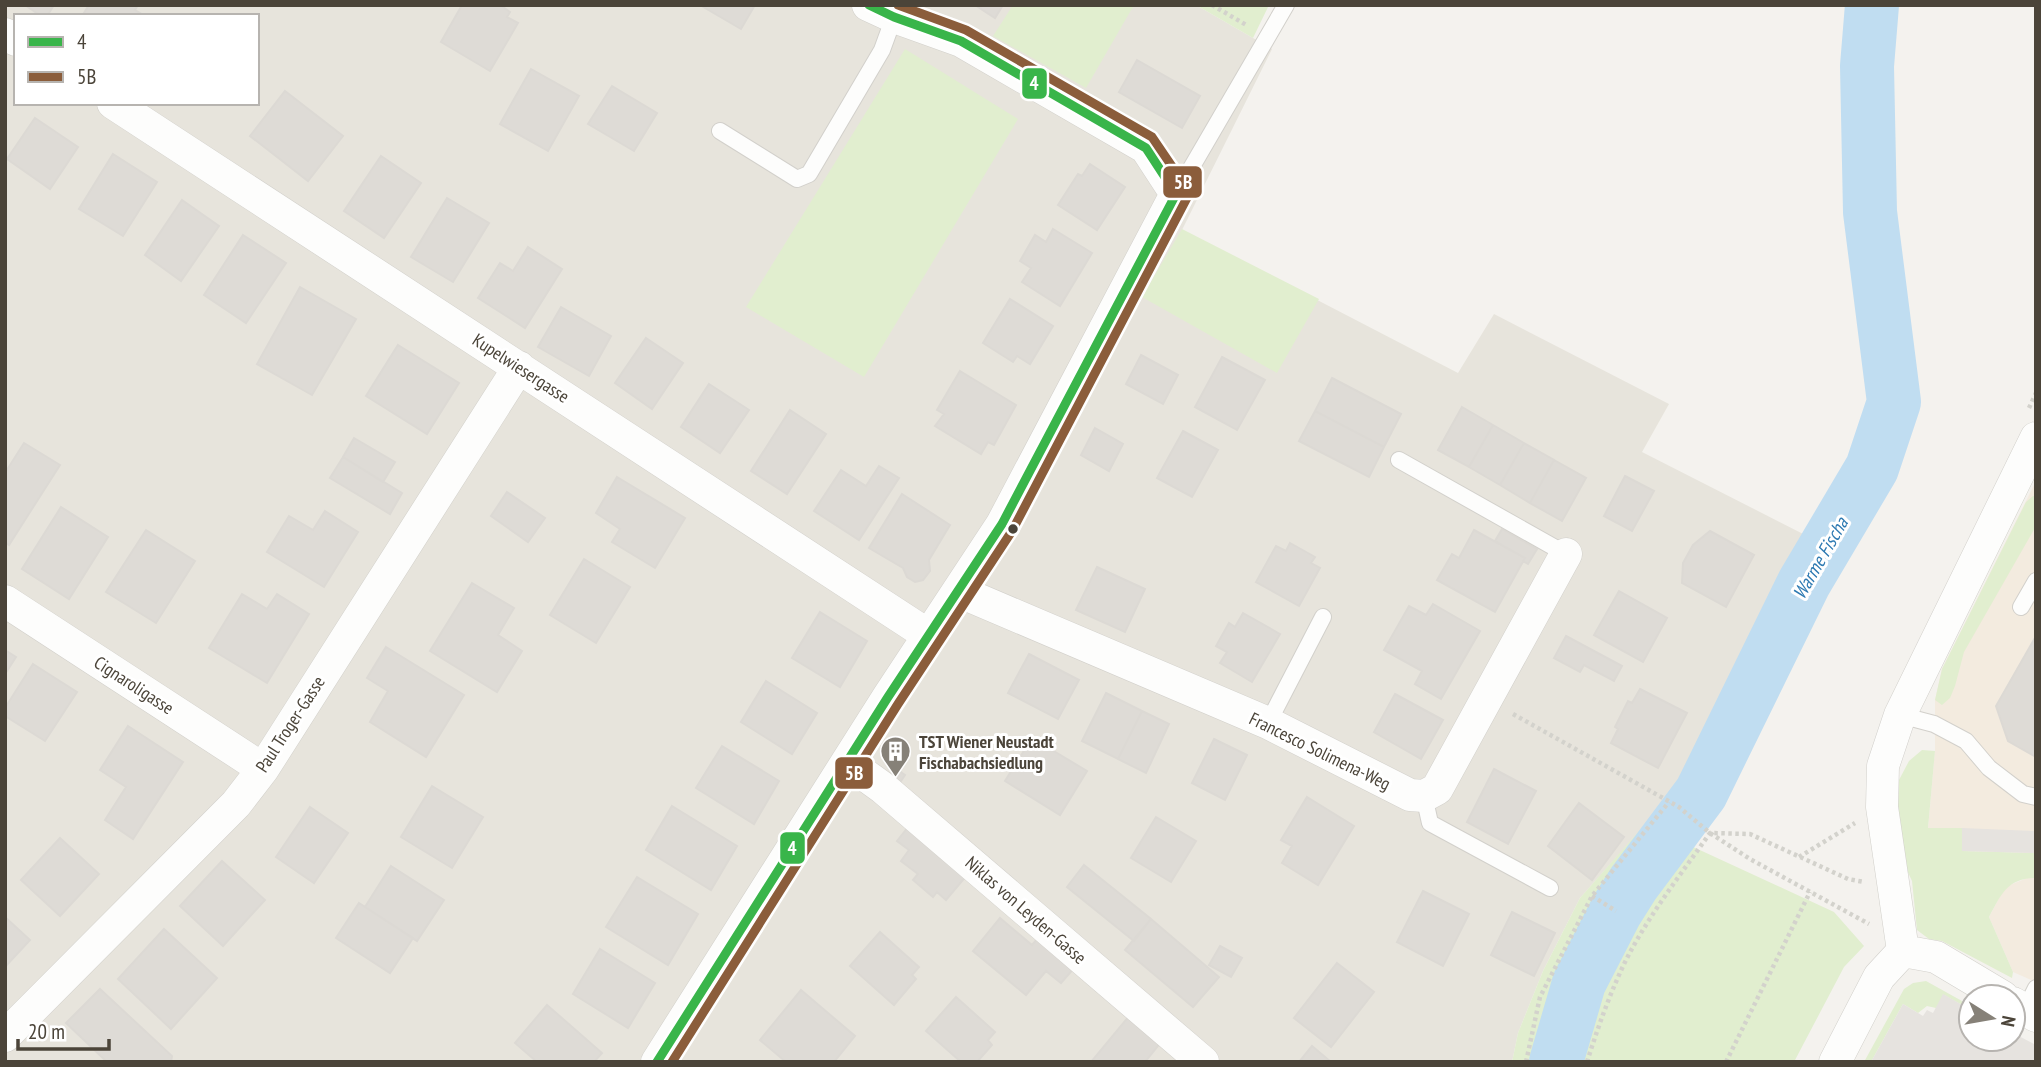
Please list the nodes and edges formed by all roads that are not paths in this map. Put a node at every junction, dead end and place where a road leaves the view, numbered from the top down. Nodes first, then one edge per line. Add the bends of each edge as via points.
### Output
1 (1286, 5) edge
2 (881, 11) edge
3 (116, 105) edge
4 (720, 131) dead end
5 (1176, 194) junction
6 (519, 367) junction
7 (2033, 451) edge
8 (1399, 460) dead end
9 (1566, 554) joint
10 (2036, 581) edge
11 (958, 591) junction
12 (5, 601) edge
13 (2021, 607) dead end
14 (1322, 617) dead end
15 (928, 635) junction
16 (1900, 715) junction
17 (1268, 723) junction
18 (846, 762) junction
19 (262, 769) junction
20 (1424, 796) junction
21 (2036, 797) edge
22 (1550, 888) dead end
23 (1903, 951) junction
24 (1985, 983) edge
25 (5, 1036) edge
26 (657, 1062) edge
27 (1203, 1062) edge
28 (1835, 1062) edge

1 - 5 lane
2 - 4 lane via 882,50 809,174 797,178
2 - 5 street via 961,41 1146,148
3 - 6 street, Kupelwiesergasse
5 - 11 street via 1002,524
6 - 15 street, Kupelwiesergasse
6 - 19 street, Paul Troger-Gasse
7 - 16 street
8 - 9 lane
9 - 20 street via 1437,789
10 - 13 lane
11 - 15 street
11 - 17 street, Francesco Solimena-Weg
12 - 19 street, Cignaroligasse
14 - 17 lane
15 - 18 street
16 - 21 lane via 1934,724 1966,741 1989,768 2023,794
16 - 23 street via 1883,766 1882,807
17 - 20 street, Francesco Solimena-Weg via 1410,795
18 - 26 street
18 - 27 street, Niklas von Leyden-Gasse via 883,788
19 - 25 street, Paul Troger-Gasse via 236,804
20 - 22 lane via 1430,823
23 - 24 street via 1936,957
23 - 28 street via 1879,978

